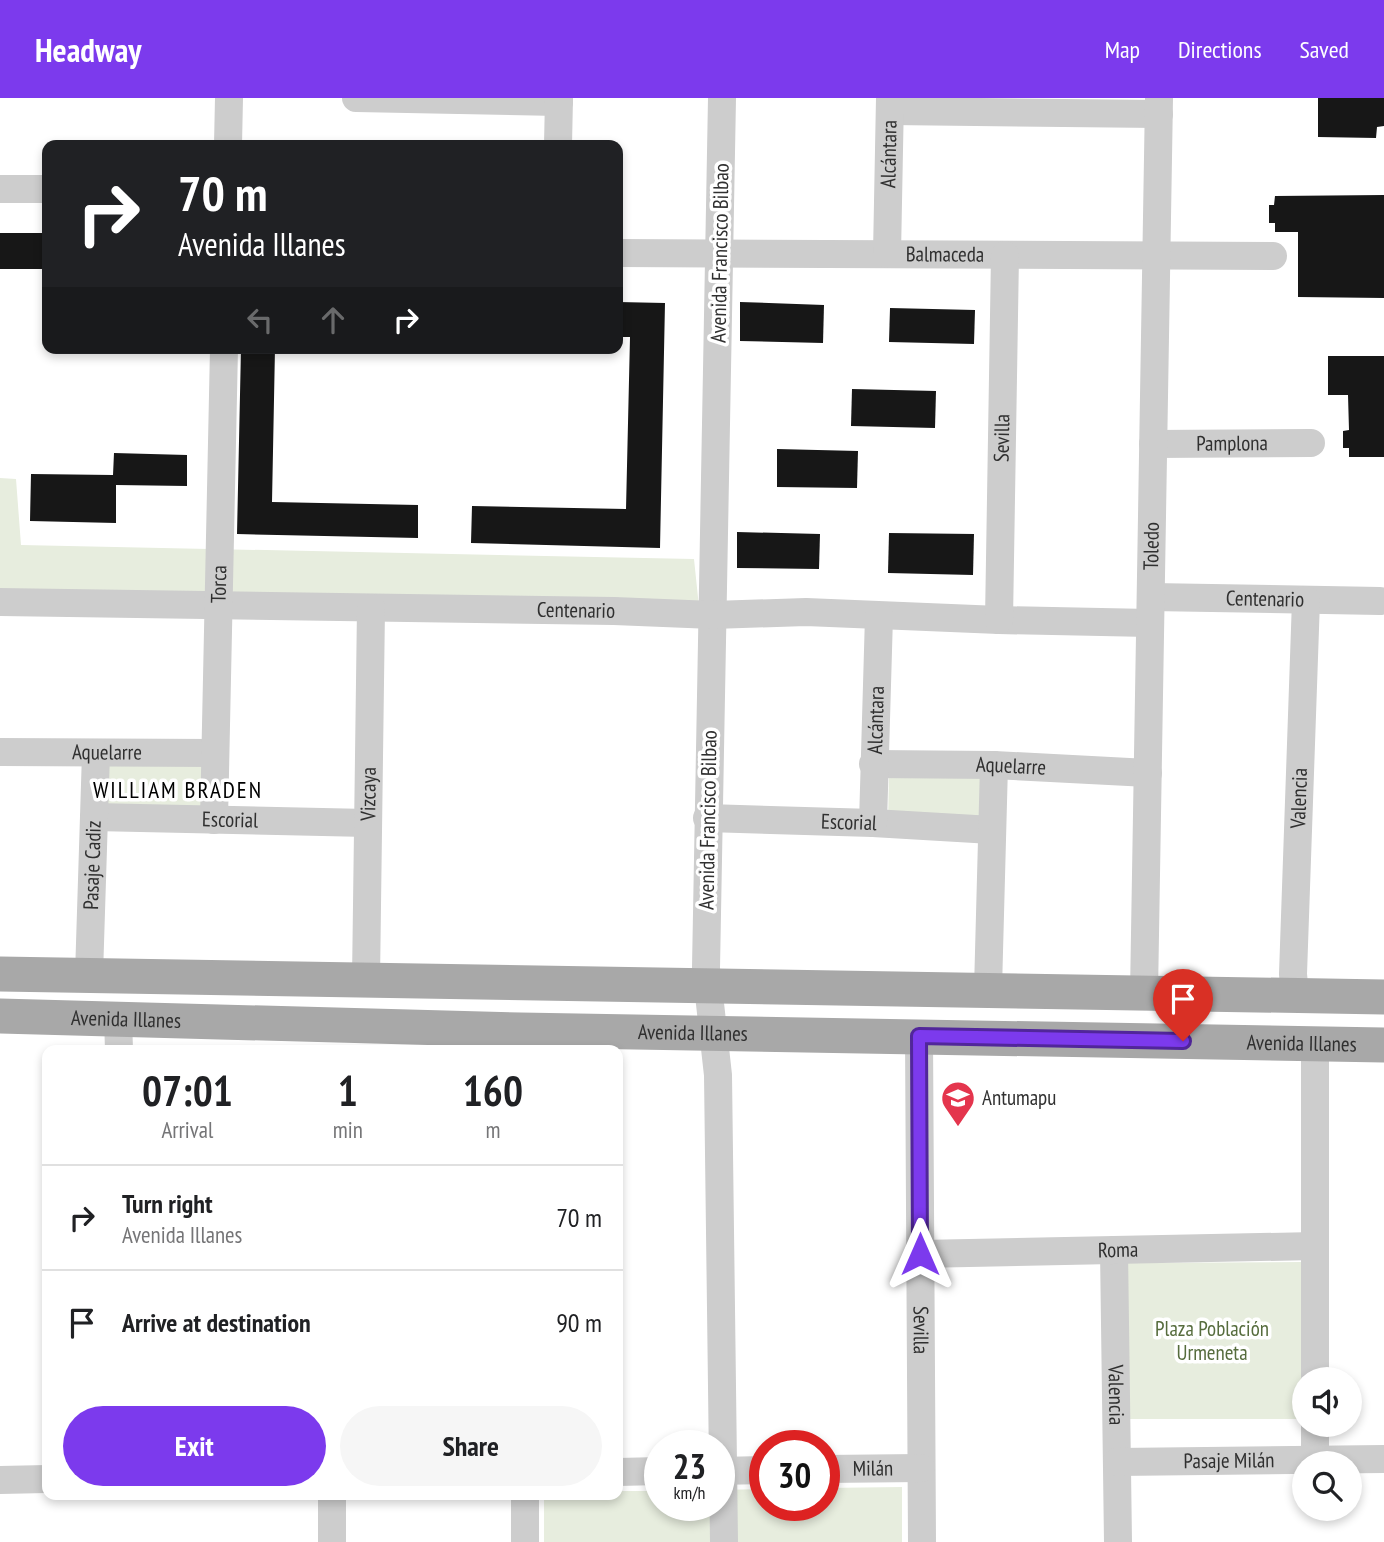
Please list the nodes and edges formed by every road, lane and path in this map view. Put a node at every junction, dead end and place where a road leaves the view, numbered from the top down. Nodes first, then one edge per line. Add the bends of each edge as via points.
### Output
1 (229, 98) edge
2 (356, 98) edge
3 (374, 98) edge
4 (723, 98) edge
5 (559, 100) edge
6 (890, 104) edge
7 (1015, 104) edge
8 (1159, 106) edge
9 (228, 140) edge
10 (558, 140) edge
11 (0, 189) edge
12 (42, 190) edge
13 (623, 253) edge
14 (720, 253) junction
15 (887, 254) junction
16 (1005, 255) junction
17 (1156, 256) junction
18 (1273, 256) dead end
19 (224, 354) edge
20 (1311, 443) dead end
21 (1153, 444) junction
22 (1306, 600) junction
23 (0, 601) edge
24 (1380, 601) dead end
25 (218, 606) junction
26 (371, 608) junction
27 (1150, 610) junction
28 (713, 615) junction
29 (879, 616) junction
30 (999, 620) junction
31 (0, 752) edge
32 (96, 753) junction
33 (215, 753) junction
34 (873, 764) junction
35 (994, 765) junction
36 (1148, 774) junction
37 (94, 817) junction
38 (707, 818) junction
39 (214, 820) junction
40 (368, 823) junction
41 (873, 823) junction
42 (992, 830) junction
43 (0, 974) edge
44 (89, 975) junction
45 (366, 980) junction
46 (707, 986) junction
47 (988, 989) junction
48 (1144, 994) junction
49 (1295, 996) junction
50 (1384, 998) edge
51 (0, 1016) edge
52 (714, 1033) junction
53 (119, 1034) edge
54 (919, 1036) junction
55 (520, 1040) edge
56 (1315, 1044) junction
57 (1384, 1045) edge
58 (1315, 1246) junction
59 (1114, 1250) junction
60 (920, 1254) junction
61 (1315, 1367) edge
62 (721, 1430) edge
63 (1362, 1459) edge
64 (1384, 1459) edge
65 (1292, 1460) edge
66 (1117, 1462) junction
67 (921, 1468) junction
68 (840, 1469) edge
69 (644, 1471) edge
70 (623, 1472) edge
71 (42, 1479) edge
72 (0, 1480) edge
73 (332, 1500) edge
74 (525, 1500) edge
75 (723, 1521) edge
76 (332, 1542) edge
77 (525, 1542) edge
78 (724, 1542) edge
79 (922, 1542) edge
80 (1118, 1542) edge

1 - 9 street
2 - 3 street
3 - 5 street
4 - 14 street, Avenida Francisco Bilbao
5 - 10 street
6 - 7 street
6 - 15 street, Alcántara
7 - 8 street
8 - 17 street, Toledo
11 - 12 street
13 - 14 street, Balmaceda
14 - 15 street, Balmaceda
14 - 28 street, Avenida Francisco Bilbao
15 - 16 street, Balmaceda
16 - 17 street, Balmaceda
16 - 30 street, Sevilla
17 - 18 street, Balmaceda
17 - 21 street, Toledo
19 - 25 street, Torca
20 - 21 street, Pamplona
21 - 27 street, Toledo
22 - 24 street, Centenario
22 - 27 street, Centenario
22 - 49 street, Valencia
23 - 25 street, Centenario
25 - 26 street, Centenario
25 - 33 street, Torca
26 - 28 street, Centenario
26 - 40 street, Vizcaya
27 - 30 street, Centenario
27 - 36 street, Toledo
28 - 29 street, Centenario via 806,612
28 - 38 street, Avenida Francisco Bilbao
29 - 30 street, Centenario
29 - 34 street, Alcántara
31 - 32 street, Aquelarre
32 - 33 street, Aquelarre
32 - 37 street, Pasaje Cadiz
33 - 39 street, Torca
34 - 35 street, Aquelarre
34 - 41 street, Alcántara
35 - 36 street, Aquelarre
35 - 42 street
36 - 48 street, Toledo
37 - 39 street, Escorial
37 - 44 street, Pasaje Cadiz
38 - 41 street, Escorial
38 - 46 street, Avenida Francisco Bilbao
39 - 40 street, Escorial
40 - 45 street, Vizcaya
41 - 42 street, Escorial
42 - 47 street
43 - 44 main road, Avenida Illanes
44 - 45 main road, Avenida Illanes
45 - 46 main road, Avenida Illanes
46 - 47 main road, Avenida Illanes
46 - 52 street, Avenida Francisco Bilbao
47 - 48 main road, Avenida Illanes
48 - 49 main road, Avenida Illanes
49 - 50 main road, Avenida Illanes
51 - 53 main road, Avenida Illanes
52 - 54 main road, Avenida Illanes
52 - 55 main road, Avenida Illanes
52 - 62 street, Avenida Francisco Bilbao
53 - 55 main road, Avenida Illanes
54 - 56 main road, Avenida Illanes
54 - 60 street, Sevilla
56 - 57 main road, Avenida Illanes
56 - 58 street
58 - 59 street, Roma
58 - 61 street
59 - 60 street, Roma
59 - 66 street, Valencia
60 - 67 street, Sevilla
63 - 64 street, Pasaje Milán
65 - 66 street, Pasaje Milán
66 - 80 street, Valencia
67 - 68 street, Milán
67 - 79 street, Sevilla
69 - 70 street
71 - 72 street
73 - 76 street
74 - 77 street
75 - 78 street, Avenida Francisco Bilbao

